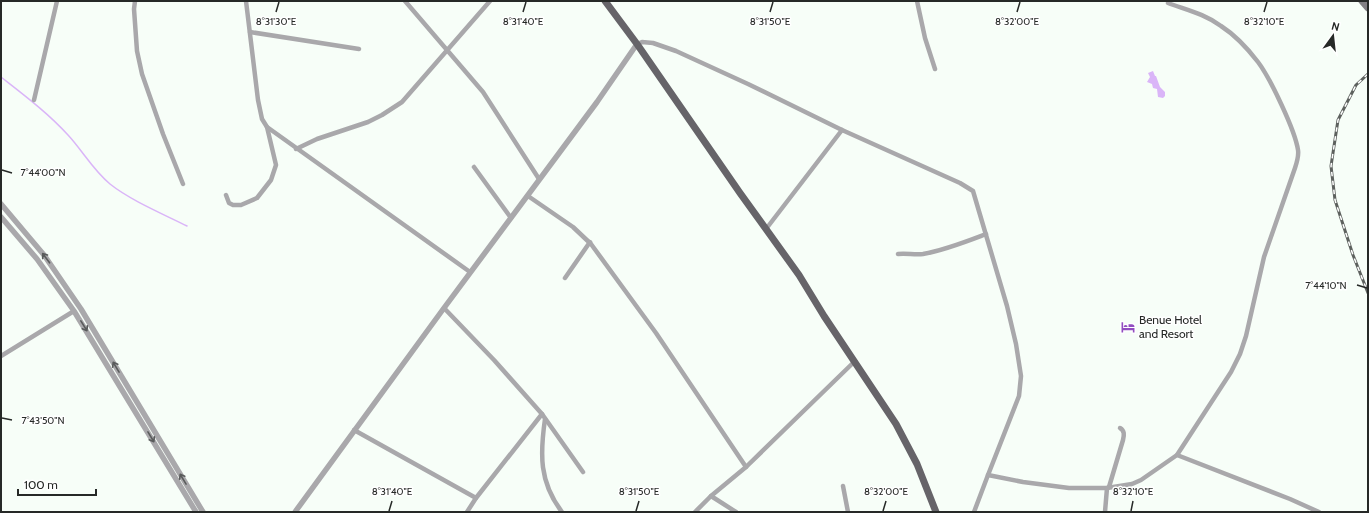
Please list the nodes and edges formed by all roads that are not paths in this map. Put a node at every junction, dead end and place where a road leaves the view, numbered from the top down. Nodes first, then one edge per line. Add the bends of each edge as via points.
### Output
1 (57, 1) edge
2 (135, 1) edge
3 (246, 1) edge
4 (405, 1) edge
5 (490, 1) edge
6 (605, 1) edge
7 (917, 1) edge
8 (1362, 1) edge
9 (1168, 3) dead end
10 (1368, 8) edge
11 (250, 32) junction
12 (637, 44) junction
13 (359, 49) dead end
14 (447, 50) junction
15 (935, 69) dead end
16 (34, 100) dead end
17 (267, 127) junction
18 (842, 130) junction
19 (296, 150) junction
20 (474, 167) dead end
21 (539, 179) junction
22 (183, 184) dead end
23 (226, 195) dead end
24 (528, 196) junction
25 (1, 204) edge
26 (1, 217) edge
27 (511, 218) junction
28 (766, 229) junction
29 (986, 234) junction
30 (590, 242) junction
31 (898, 254) dead end
32 (470, 272) junction
33 (565, 278) dead end
34 (444, 308) junction
35 (74, 311) junction
36 (1, 356) edge
37 (855, 361) junction
38 (544, 416) junction
39 (1120, 428) dead end
40 (354, 430) junction
41 (1177, 455) junction
42 (746, 467) junction
43 (583, 472) dead end
44 (988, 475) junction
45 (843, 486) dead end
46 (1108, 487) junction
47 (711, 496) junction
48 (476, 498) junction
49 (196, 512) edge
50 (203, 512) edge
51 (295, 512) edge
52 (467, 512) edge
53 (562, 512) edge
54 (695, 512) edge
55 (736, 512) edge
56 (848, 512) edge
57 (936, 512) edge
58 (974, 512) edge
59 (1105, 512) edge
60 (1319, 512) edge

1 - 16 street
2 - 22 street via 137,52 142,74
3 - 11 street
4 - 14 street
5 - 14 street
6 - 12 main road
7 - 15 street
8 - 10 main road
9 - 41 street via 1206,16 1233,35 1258,62 1293,131 1298,150 1298,159 1264,257 1240,354
11 - 13 street
11 - 17 street via 258,100 262,119
12 - 18 street via 653,43 676,51
12 - 21 street
12 - 28 main road
14 - 19 street via 402,102 392,109 368,122 317,139
14 - 21 street via 483,92
17 - 19 street
17 - 23 street via 276,166 271,180 257,198 241,205 229,203
18 - 28 street
18 - 29 street via 973,191
19 - 32 street
20 - 27 street
21 - 24 street
24 - 27 street
24 - 30 street
50 -> 25 street via 81,309 44,254
26 - 35 street via 37,259
27 - 32 street
28 - 37 main road
29 - 31 street via 941,250 921,254
29 - 44 street via 1016,344 1021,383 1020,396
30 - 33 street
30 - 42 street
32 - 34 street
34 - 38 street
34 - 40 street
35 - 36 street
35 -> 49 street
37 - 42 street
37 - 57 main road via 896,424 918,464
38 - 43 street
38 - 48 street
38 - 53 street via 541,456 543,469 549,492
39 - 46 street via 1124,433 1123,440
40 - 48 street
40 - 51 street
41 - 46 street via 1141,480 1132,484
41 - 60 street
42 - 47 street
44 - 46 street via 1069,488
44 - 58 street
45 - 56 street
46 - 59 street
47 - 54 street
47 - 55 street
48 - 52 street

